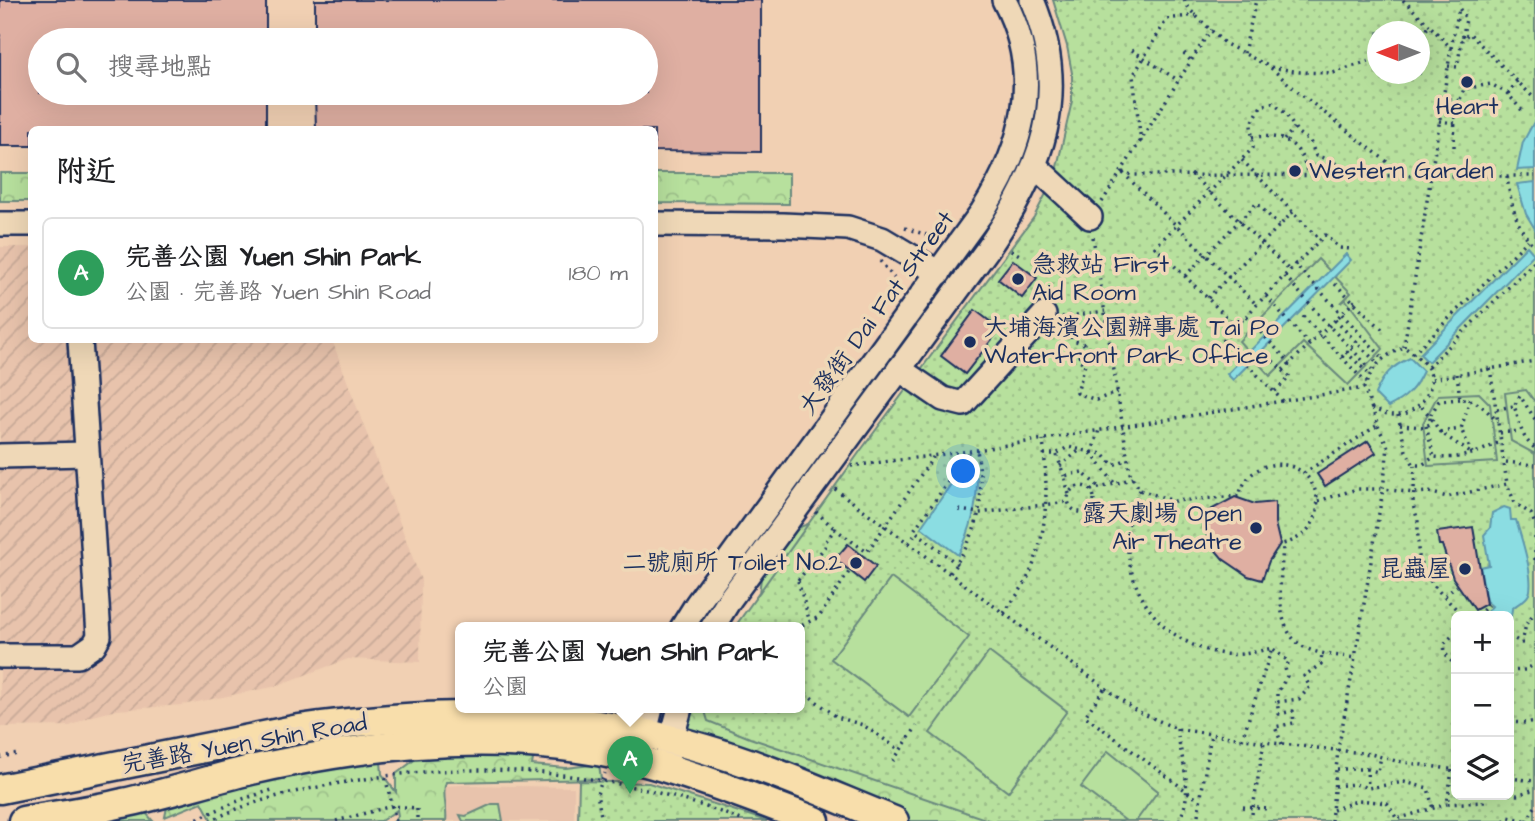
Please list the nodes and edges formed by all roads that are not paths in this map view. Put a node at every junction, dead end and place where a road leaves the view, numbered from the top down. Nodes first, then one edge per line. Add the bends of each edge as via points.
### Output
1 (1003, 0) edge
2 (1032, 0) edge
3 (1035, 166) junction
4 (1090, 217) road end
5 (0, 224) edge
6 (28, 224) edge
7 (658, 224) edge
8 (939, 273) junction
9 (1044, 315) road end
10 (80, 343) edge
11 (899, 369) junction
12 (86, 454) junction
13 (0, 456) edge
14 (686, 622) edge
15 (716, 622) edge
16 (0, 656) edge
17 (673, 713) edge
18 (655, 727) edge
19 (640, 769) junction
20 (0, 789) edge
21 (23, 821) edge
22 (815, 821) edge
23 (894, 821) edge

1 - 8 street, 大發街 Dai Fat Street via 1018,36 1025,71 1021,128 998,186
2 - 3 street, 大發街 Dai Fat Street via 1045,36 1052,89 1049,121
3 - 4 street
3 - 11 street, 大發街 Dai Fat Street via 1004,225
5 - 6 street
7 - 8 street via 848,228 883,239
8 - 14 street, 大發街 Dai Fat Street
9 - 11 street via 963,404 943,399
10 - 12 street
11 - 15 street, 大發街 Dai Fat Street
12 - 13 street
12 - 16 street via 99,636 78,656
17 - 18 street
18 - 19 street
18 - 20 main road, 完善路 Yuen Shin Road via 521,716 408,717 299,729
18 - 23 main road, 完善路 Yuen Shin Road
19 - 21 main road, 完善路 Yuen Shin Road via 579,748 466,741 407,744 252,770 121,804
19 - 22 main road, 完善路 Yuen Shin Road

